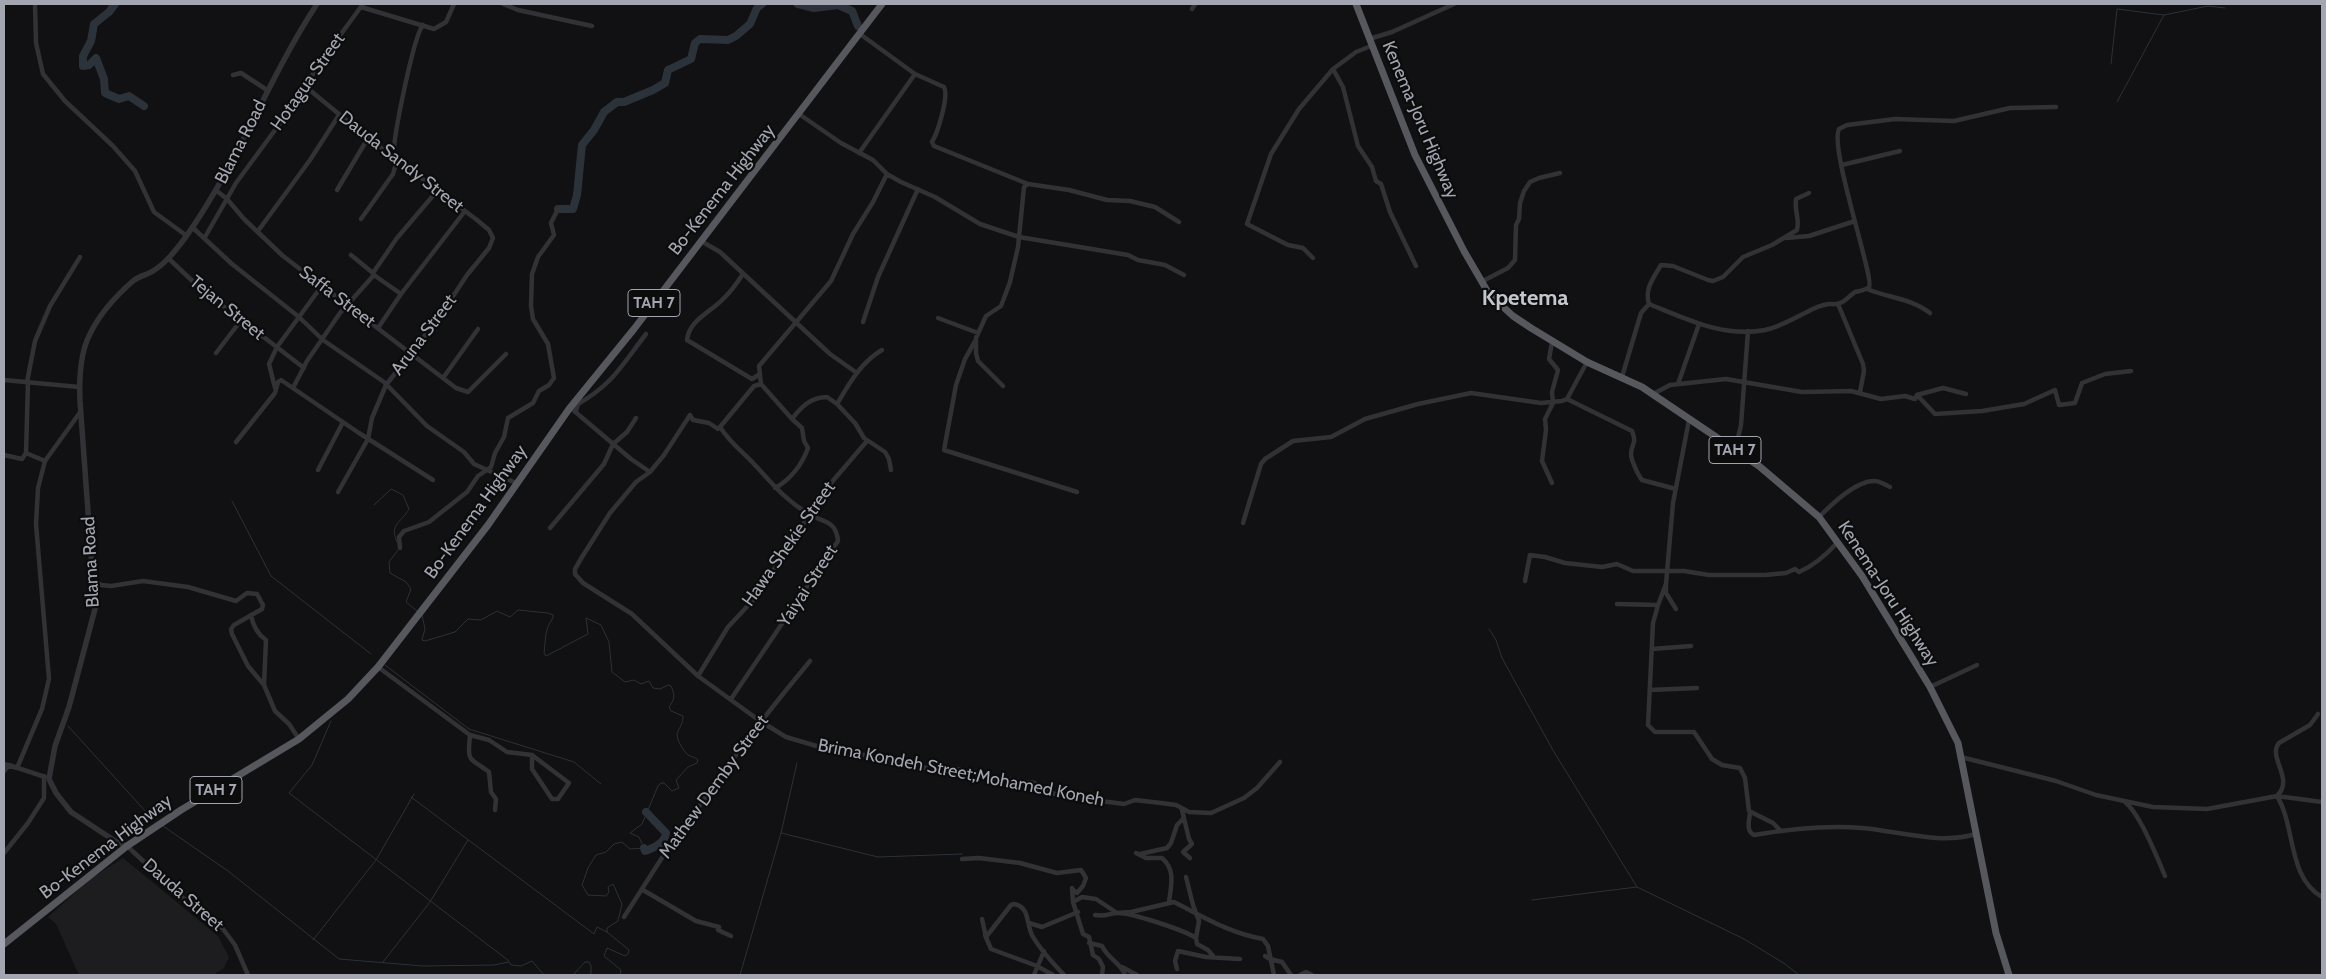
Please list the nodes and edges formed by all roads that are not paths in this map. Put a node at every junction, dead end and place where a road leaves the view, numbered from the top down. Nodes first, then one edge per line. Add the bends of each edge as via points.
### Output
1 (35, 4) edge
2 (317, 4) edge
3 (454, 4) edge
4 (503, 4) edge
5 (882, 4) edge
6 (1195, 4) edge
7 (1356, 4) edge
8 (1454, 4) edge
9 (362, 5) edge
10 (1192, 9) dead end
11 (423, 25) junction
12 (592, 26) dead end
13 (860, 34) junction
14 (1370, 42) junction
15 (1333, 69) junction
16 (915, 74) junction
17 (233, 75) dead end
18 (306, 87) junction
19 (267, 90) junction
20 (2056, 107) dead end
21 (799, 114) junction
22 (340, 115) junction
23 (368, 138) junction
24 (1900, 151) dead end
25 (859, 153) junction
26 (396, 159) junction
27 (1842, 165) junction
28 (1560, 173) dead end
29 (887, 174) junction
30 (1028, 184) junction
31 (918, 189) junction
32 (336, 190) dead end
33 (217, 191) junction
34 (437, 191) junction
35 (1809, 192) dead end
36 (228, 199) junction
37 (558, 210) dead end
38 (465, 211) junction
39 (361, 219) dead end
40 (1855, 220) junction
41 (1179, 222) dead end
42 (192, 227) junction
43 (258, 232) junction
44 (187, 236) junction
45 (205, 237) junction
46 (1019, 237) junction
47 (493, 238) joint
48 (1785, 238) junction
49 (701, 241) junction
50 (351, 255) dead end
51 (80, 257) dead end
52 (168, 258) junction
53 (1313, 258) dead end
54 (1416, 266) dead end
55 (373, 274) junction
56 (744, 274) junction
57 (1184, 275) dead end
58 (1481, 282) junction
59 (321, 287) junction
60 (1867, 289) junction
61 (401, 294) junction
62 (1649, 304) junction
63 (1838, 304) junction
64 (348, 305) junction
65 (1930, 313) dead end
66 (299, 317) junction
67 (938, 318) dead end
68 (242, 320) junction
69 (796, 322) junction
70 (863, 322) dead end
71 (1699, 324) junction
72 (378, 328) junction
73 (478, 329) dead end
74 (1748, 331) junction
75 (978, 333) junction
76 (646, 334) dead end
77 (323, 340) junction
78 (976, 340) junction
79 (1552, 342) junction
80 (276, 347) junction
81 (882, 350) dead end
82 (216, 353) dead end
83 (411, 354) junction
84 (506, 354) dead end
85 (1588, 362) junction
86 (304, 368) junction
87 (2130, 371) dead end
88 (857, 373) junction
89 (760, 374) junction
90 (1622, 377) junction
91 (443, 378) junction
92 (752, 379) junction
93 (4, 380) edge
94 (1743, 381) junction
95 (28, 382) junction
96 (762, 384) junction
97 (1678, 384) junction
98 (386, 385) junction
99 (79, 386) junction
100 (754, 386) junction
101 (1004, 386) dead end
102 (294, 388) junction
103 (1860, 392) junction
104 (275, 393) junction
105 (1653, 394) junction
106 (1966, 394) dead end
107 (1917, 395) junction
108 (1567, 398) junction
109 (1553, 403) junction
110 (837, 404) junction
111 (573, 410) junction
112 (81, 411) junction
113 (636, 418) dead end
114 (792, 420) junction
115 (1690, 420) junction
116 (343, 422) junction
117 (720, 427) junction
118 (368, 439) junction
119 (867, 441) junction
120 (236, 442) dead end
121 (613, 444) junction
122 (1735, 450) junction
123 (26, 453) junction
124 (4, 455) edge
125 (45, 461) junction
126 (318, 470) dead end
127 (488, 470) junction
128 (891, 470) dead end
129 (650, 472) junction
130 (433, 480) dead end
131 (1552, 482) dead end
132 (516, 483) junction
133 (1890, 487) dead end
134 (775, 488) junction
135 (1676, 489) junction
136 (338, 492) dead end
137 (1077, 492) dead end
138 (808, 514) junction
139 (1819, 517) junction
140 (1243, 523) dead end
141 (550, 528) dead end
142 (1838, 542) junction
143 (400, 548) dead end
144 (1668, 571) junction
145 (93, 579) junction
146 (1525, 581) dead end
147 (1666, 584) junction
148 (1617, 604) dead end
149 (1658, 605) junction
150 (1676, 609) dead end
151 (251, 615) junction
152 (1691, 646) dead end
153 (1652, 649) junction
154 (810, 661) dead end
155 (1976, 665) dead end
156 (378, 667) junction
157 (698, 676) junction
158 (264, 685) junction
159 (1930, 687) junction
160 (1697, 688) dead end
161 (1650, 690) junction
162 (731, 699) junction
163 (2318, 714) dead end
164 (760, 721) junction
165 (470, 735) junction
166 (298, 739) junction
167 (532, 755) junction
168 (1961, 757) junction
169 (1280, 762) dead end
170 (5, 767) edge
171 (17, 768) junction
172 (46, 778) junction
173 (2277, 796) junction
174 (2124, 802) junction
175 (2322, 802) edge
176 (495, 810) dead end
177 (1182, 810) junction
178 (1750, 813) junction
179 (1183, 819) junction
180 (1781, 831) junction
181 (1976, 834) junction
182 (127, 846) junction
183 (4, 852) edge
184 (1190, 858) dead end
185 (962, 859) dead end
186 (2165, 876) dead end
187 (1186, 877) dead end
188 (643, 890) junction
189 (1077, 892) junction
190 (1082, 897) junction
191 (2322, 897) edge
192 (1073, 902) junction
193 (1169, 902) junction
194 (1078, 912) junction
195 (1117, 913) junction
196 (1095, 914) dead end
197 (1197, 916) junction
198 (624, 917) dead end
199 (1029, 923) junction
200 (731, 936) dead end
201 (1196, 938) junction
202 (1089, 943) junction
203 (4, 944) edge
204 (1044, 951) junction
205 (1213, 956) junction
206 (1265, 956) dead end
207 (1240, 959) dead end
208 (1270, 960) junction
209 (1037, 966) junction
210 (1122, 968) junction
211 (1177, 969) dead end
212 (248, 975) edge
213 (1034, 975) edge
214 (1053, 975) edge
215 (1064, 975) edge
216 (1102, 975) edge
217 (1125, 975) edge
218 (1137, 975) edge
219 (1274, 975) edge
220 (1291, 975) edge
221 (1300, 975) edge
222 (1312, 975) edge
223 (2009, 975) edge

1 - 44 street via 36,43 43,74 65,101 126,160 139,177 154,212
2 - 19 street, Blama Road via 292,42
3 - 11 street via 441,26 434,29
4 - 12 street
5 - 13 highway, Bo-Kenema Highway / TAH 7
6 - 10 street
7 - 14 highway, Kenema-Joru Highway / TAH 7
8 - 14 street
9 - 11 street
9 - 18 street, Hotagua Street
11 - 26 street via 412,53 394,138
13 - 16 street
13 - 21 highway, Bo-Kenema Highway / TAH 7
14 - 15 street
14 - 58 highway, Kenema-Joru Highway / TAH 7 via 1415,156
15 - 53 street via 1300,109 1271,154 1247,224 1288,244 1304,248
15 - 54 street via 1343,86 1358,146 1376,181 1381,184 1390,212
16 - 25 street
16 - 30 street via 939,84 946,91 932,145
17 - 19 street via 241,73
18 - 22 street, Dauda Sandy Street
18 - 36 street, Hotagua Street via 236,183
19 - 33 street, Blama Road
20 - 27 street via 2010,108 1954,121 1895,119 1847,124 1837,133
21 - 25 street
21 - 49 highway, Bo-Kenema Highway / TAH 7
22 - 23 street, Dauda Sandy Street
22 - 43 street
23 - 26 street, Dauda Sandy Street
23 - 32 street
24 - 27 street
25 - 29 street via 873,160
26 - 34 street, Dauda Sandy Street
26 - 39 street via 390,180
27 - 40 street
28 - 58 street via 1530,182 1524,190 1516,225 1515,260 1508,268
29 - 31 street
29 - 69 street via 830,281
30 - 41 street via 1155,207
30 - 46 street via 1024,186
31 - 46 street via 980,224
31 - 70 street via 878,276
33 - 36 street, Saffa Street
33 - 42 street, Blama Road
34 - 38 street, Dauda Sandy Street
34 - 55 street via 397,238
35 - 48 street via 1796,199 1797,230
36 - 43 street, Saffa Street
36 - 45 street, Hotagua Street
37 - 127 street via 551,223 554,235 538,257 532,274 531,306 533,318 548,344 554,377 539,391 533,403 508,418 504,436
38 - 47 street, Dauda Sandy Street
38 - 61 street
40 - 48 street via 1809,236
40 - 60 street via 1871,280
42 - 44 street, Blama Road
42 - 45 street
43 - 59 street, Saffa Street
44 - 52 street, Blama Road
45 - 66 street via 232,264
46 - 57 street via 1128,255 1165,265
46 - 75 street via 1014,268 1004,298 996,311 986,316
47 - 83 street, Aruna Street via 489,248
48 - 62 street via 1749,253 1718,280 1708,280 1673,266 1661,265 1646,296
49 - 56 street via 720,252
49 - 111 highway, Bo-Kenema Highway / TAH 7
50 - 55 street
51 - 95 street via 50,306 35,341
52 - 68 street, Tejan Street via 200,289
52 - 99 street, Blama Road via 153,271 134,280 100,318 84,351
55 - 61 street
55 - 64 street
56 - 69 street
56 - 92 street via 688,335 689,343
58 - 79 highway, Kenema-Joru Highway / TAH 7 via 1513,316
59 - 64 street, Saffa Street
59 - 66 street
60 - 63 street
60 - 65 street via 1922,306
61 - 72 street
62 - 71 street
62 - 90 street via 1641,313
63 - 74 street via 1818,307 1771,328
63 - 103 street via 1863,364
64 - 72 street, Saffa Street
64 - 77 street
66 - 77 street
66 - 80 street
67 - 75 street
68 - 80 street, Tejan Street
68 - 82 street
69 - 88 street via 830,354
69 - 89 street via 759,366
71 - 74 street via 1717,330
71 - 97 street
72 - 83 street, Saffa Street
73 - 91 street
74 - 94 street
75 - 78 street
76 - 111 street via 616,375
77 - 86 street
77 - 98 street
78 - 101 street via 978,361
78 - 137 street via 956,385 944,450
79 - 85 highway, Kenema-Joru Highway / TAH 7
79 - 109 street via 1549,359 1558,370 1552,392
80 - 86 street
80 - 104 street, Tejan Street via 269,364
81 - 88 street
83 - 91 street, Saffa Street
83 - 98 street, Aruna Street
84 - 91 street, Saffa Street via 468,392
85 - 90 highway, Kenema-Joru Highway / TAH 7
85 - 108 street
86 - 102 street
87 - 107 street via 2105,374 2082,383 2075,403 2069,406 2059,405 2055,390 2024,404 1935,414
88 - 110 street
89 - 92 street
89 - 96 street
90 - 105 highway, Kenema-Joru Highway / TAH 7
92 - 100 street
93 - 95 street
94 - 97 street via 1718,379
94 - 103 street via 1802,392
94 - 122 street via 1741,425
95 - 99 street
95 - 123 street
96 - 100 street
96 - 114 street
97 - 105 street
98 - 118 street, Aruna Street via 372,418
98 - 127 street via 427,426 464,452 474,464
99 - 112 street, Blama Road
100 - 117 street
102 - 104 street via 281,380
102 - 116 street
103 - 107 street via 1882,399 1905,396 1915,399
104 - 120 street
105 - 115 highway, Kenema-Joru Highway / TAH 7
106 - 107 street via 1943,388
108 - 109 street
108 - 135 street via 1632,431 1636,440 1632,456 1638,476
109 - 131 street via 1545,419 1542,461
109 - 140 street via 1471,393 1376,415 1331,437 1293,440 1261,464
110 - 114 street via 827,397 815,399 800,408
110 - 119 street
111 - 121 street
111 - 132 highway, Bo-Kenema Highway / TAH 7
112 - 125 street
112 - 145 street, Blama Road
113 - 121 street via 627,432
114 - 134 street via 802,428 808,448 787,482
115 - 122 highway, Kenema-Joru Highway / TAH 7
115 - 135 street
116 - 118 street
116 - 126 street
117 - 129 street, Brima Kondeh Street;Mohamed Koneh via 693,420 690,416
117 - 134 street, Yaiyai Street via 732,445
118 - 130 street
118 - 136 street, Aruna Street
119 - 128 street via 885,452
119 - 138 street, Hawa Shekie Street via 844,465
121 - 129 street
121 - 141 street via 604,464
122 - 139 highway, Kenema-Joru Highway / TAH 7 via 1782,484
123 - 124 street via 22,459
123 - 125 street
125 - 171 street via 38,488 36,524 49,679 42,709
127 - 132 street
127 - 143 street via 478,476 467,492 429,522 404,531 399,537
129 - 157 street, Brima Kondeh Street;Mohamed Koneh via 636,482 610,513 575,574 583,583 632,614
132 - 156 highway, Bo-Kenema Highway / TAH 7 via 488,525
133 - 139 street via 1871,481 1835,500
134 - 138 street, Yaiyai Street
135 - 144 street
138 - 157 street, Hawa Shekie Street via 757,596 728,627
138 - 162 street, Yaiyai Street via 833,526 838,541
139 - 142 highway, Kenema-Joru Highway / TAH 7
142 - 144 street via 1799,572 1795,569 1778,574 1709,575
142 - 159 highway, Kenema-Joru Highway / TAH 7 via 1867,583
144 - 146 street via 1633,571 1617,564 1602,567 1569,564 1530,555
144 - 147 street
145 - 151 street via 101,586 143,581 188,587 236,601 247,593 254,594 264,606
145 - 172 street, Blama Road via 96,609
147 - 149 street
147 - 150 street via 1666,593
148 - 149 street
149 - 153 street via 1653,623
151 - 158 street via 259,635 266,640
151 - 158 street via 231,629 248,666
152 - 153 street
153 - 161 street
154 - 164 street, Mathew Demby Street
155 - 159 street
156 - 165 street
156 - 166 highway, Bo-Kenema Highway / TAH 7 via 348,699
157 - 162 street, Brima Kondeh Street;Mohamed Koneh
158 - 166 street via 279,717 289,724
159 - 168 highway, Kenema-Joru Highway / TAH 7 via 1948,719
160 - 161 street
161 - 178 street via 1650,729 1658,733 1694,732 1712,759 1722,765 1740,768 1745,778
162 - 164 street, Brima Kondeh Street;Mohamed Koneh
163 - 173 street via 2310,725 2276,746 2275,756 2284,786
164 - 177 street, Brima Kondeh Street;Mohamed Koneh via 794,740 890,763 953,768 1034,783 1068,797 1094,796 1101,801 1124,804 1135,800 1162,803 1176,805
164 - 188 street, Mathew Demby Street via 687,825 681,828
165 - 167 street via 489,740 507,752
165 - 176 street via 469,755 474,763 489,772 496,799
166 - 182 highway, Bo-Kenema Highway / TAH 7
167 - 167 street via 532,769 552,799 558,799 569,783
168 - 174 street
168 - 181 highway, Kenema-Joru Highway / TAH 7
169 - 177 street, Brima Kondeh Street;Mohamed Koneh via 1257,788 1220,810 1211,813
170 - 171 street
171 - 172 street
172 - 182 street via 72,812
172 - 183 street via 44,798
173 - 174 street via 2199,810
173 - 175 street
173 - 191 street via 2286,816 2301,873 2307,884
174 - 186 street via 2149,839
177 - 179 street
178 - 180 street via 1773,823
178 - 180 street via 1748,826 1753,835
179 - 184 street via 1192,844 1183,852
179 - 193 street via 1167,848 1138,854 1146,858 1162,858 1167,862 1173,874
180 - 181 street via 1859,828 1946,838
181 - 223 highway, Kenema-Joru Highway / TAH 7 via 1996,933
182 - 203 highway, Bo-Kenema Highway / TAH 7
182 - 212 street, Dauda Street via 184,898 213,918 235,945
185 - 189 street via 1020,863 1058,873 1081,870 1086,878
187 - 197 street
188 - 198 street, Mathew Demby Street
188 - 200 street via 696,922 719,927 718,930
189 - 190 street
189 - 192 street via 1072,888
190 - 192 street
190 - 195 street via 1096,899
192 - 194 street
193 - 195 street
193 - 197 street
194 - 199 street via 1042,927
194 - 202 street via 1083,934 1089,938
195 - 196 street via 1106,917
195 - 201 street via 1142,917
197 - 201 street
197 - 208 street via 1211,919 1228,930 1263,939 1268,946
199 - 204 street
199 - 209 street via 1027,913 1014,904 986,937 991,949
201 - 205 street via 1197,944
202 - 210 street via 1102,946 1107,956
202 - 216 street via 1093,955 1104,967
204 - 209 street
204 - 215 street
205 - 207 street
205 - 211 street via 1178,950
206 - 208 street
208 - 219 street
208 - 220 street via 1282,962
209 - 213 street
209 - 214 street
210 - 217 street
210 - 218 street
221 - 222 street via 1306,972

